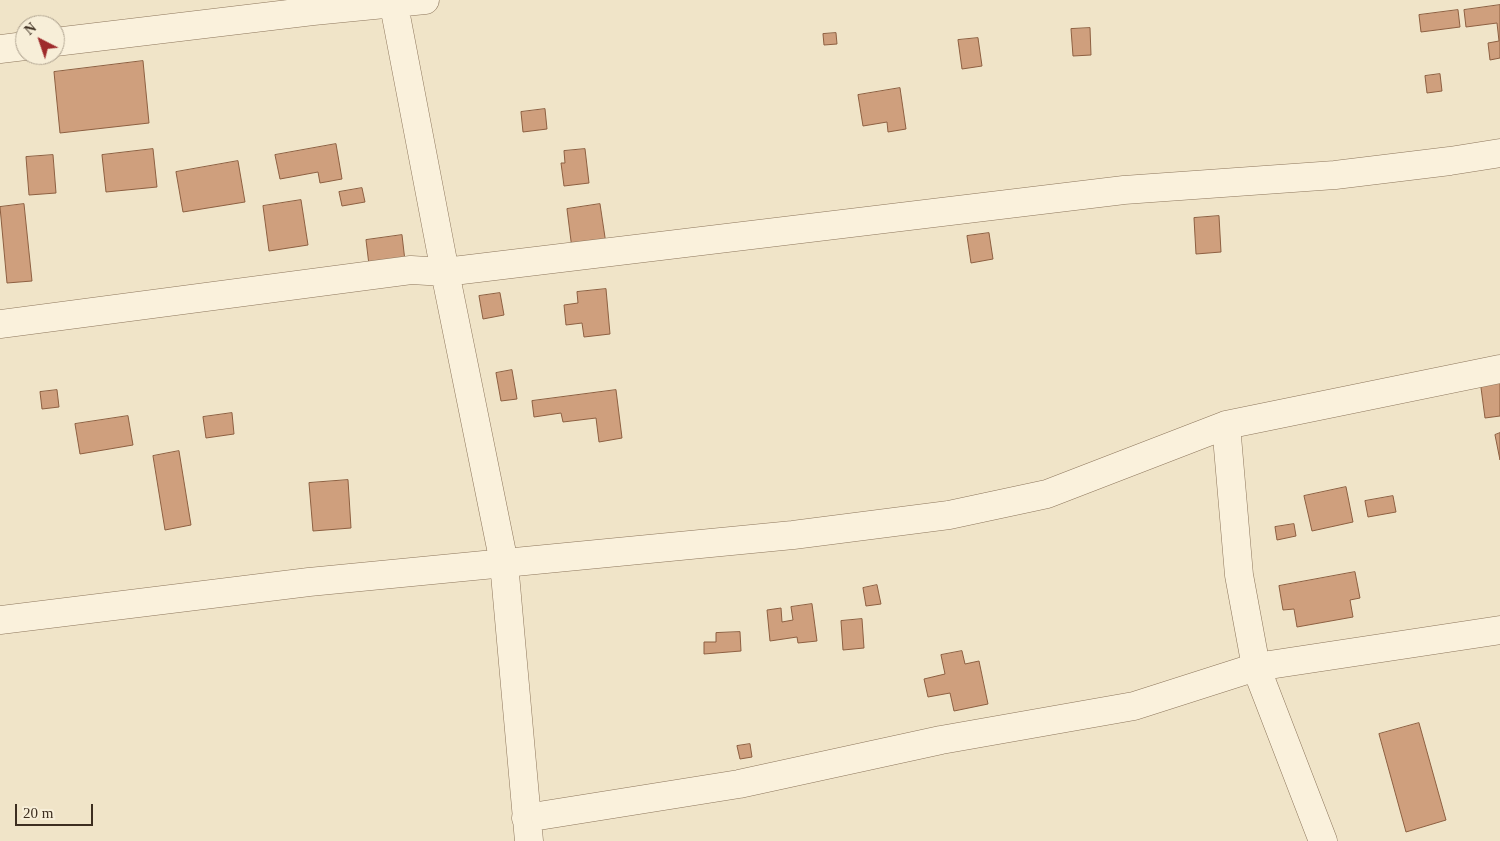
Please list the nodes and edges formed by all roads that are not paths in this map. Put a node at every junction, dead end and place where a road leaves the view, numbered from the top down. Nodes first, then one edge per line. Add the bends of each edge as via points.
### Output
1 (425, 0) edge
2 (393, 2) edge
3 (65, 41) edge
4 (15, 47) edge
5 (0, 49) edge
6 (1500, 153) edge
7 (445, 272) junction
8 (0, 324) edge
9 (1500, 369) edge
10 (1226, 425) junction
11 (504, 563) junction
12 (0, 620) edge
13 (1500, 630) edge
14 (1256, 667) junction
15 (527, 829) edge
16 (1323, 841) edge

1 - 2 street
2 - 3 street
2 - 7 street
4 - 5 street
6 - 7 street via 1335,175 1124,190
7 - 8 street via 411,270
7 - 11 street
9 - 10 street
10 - 11 street via 1047,494 949,515 793,535
10 - 14 street via 1239,575
11 - 12 street via 309,582
11 - 15 street
13 - 14 street
14 - 15 street via 1134,706 940,740
14 - 16 street

